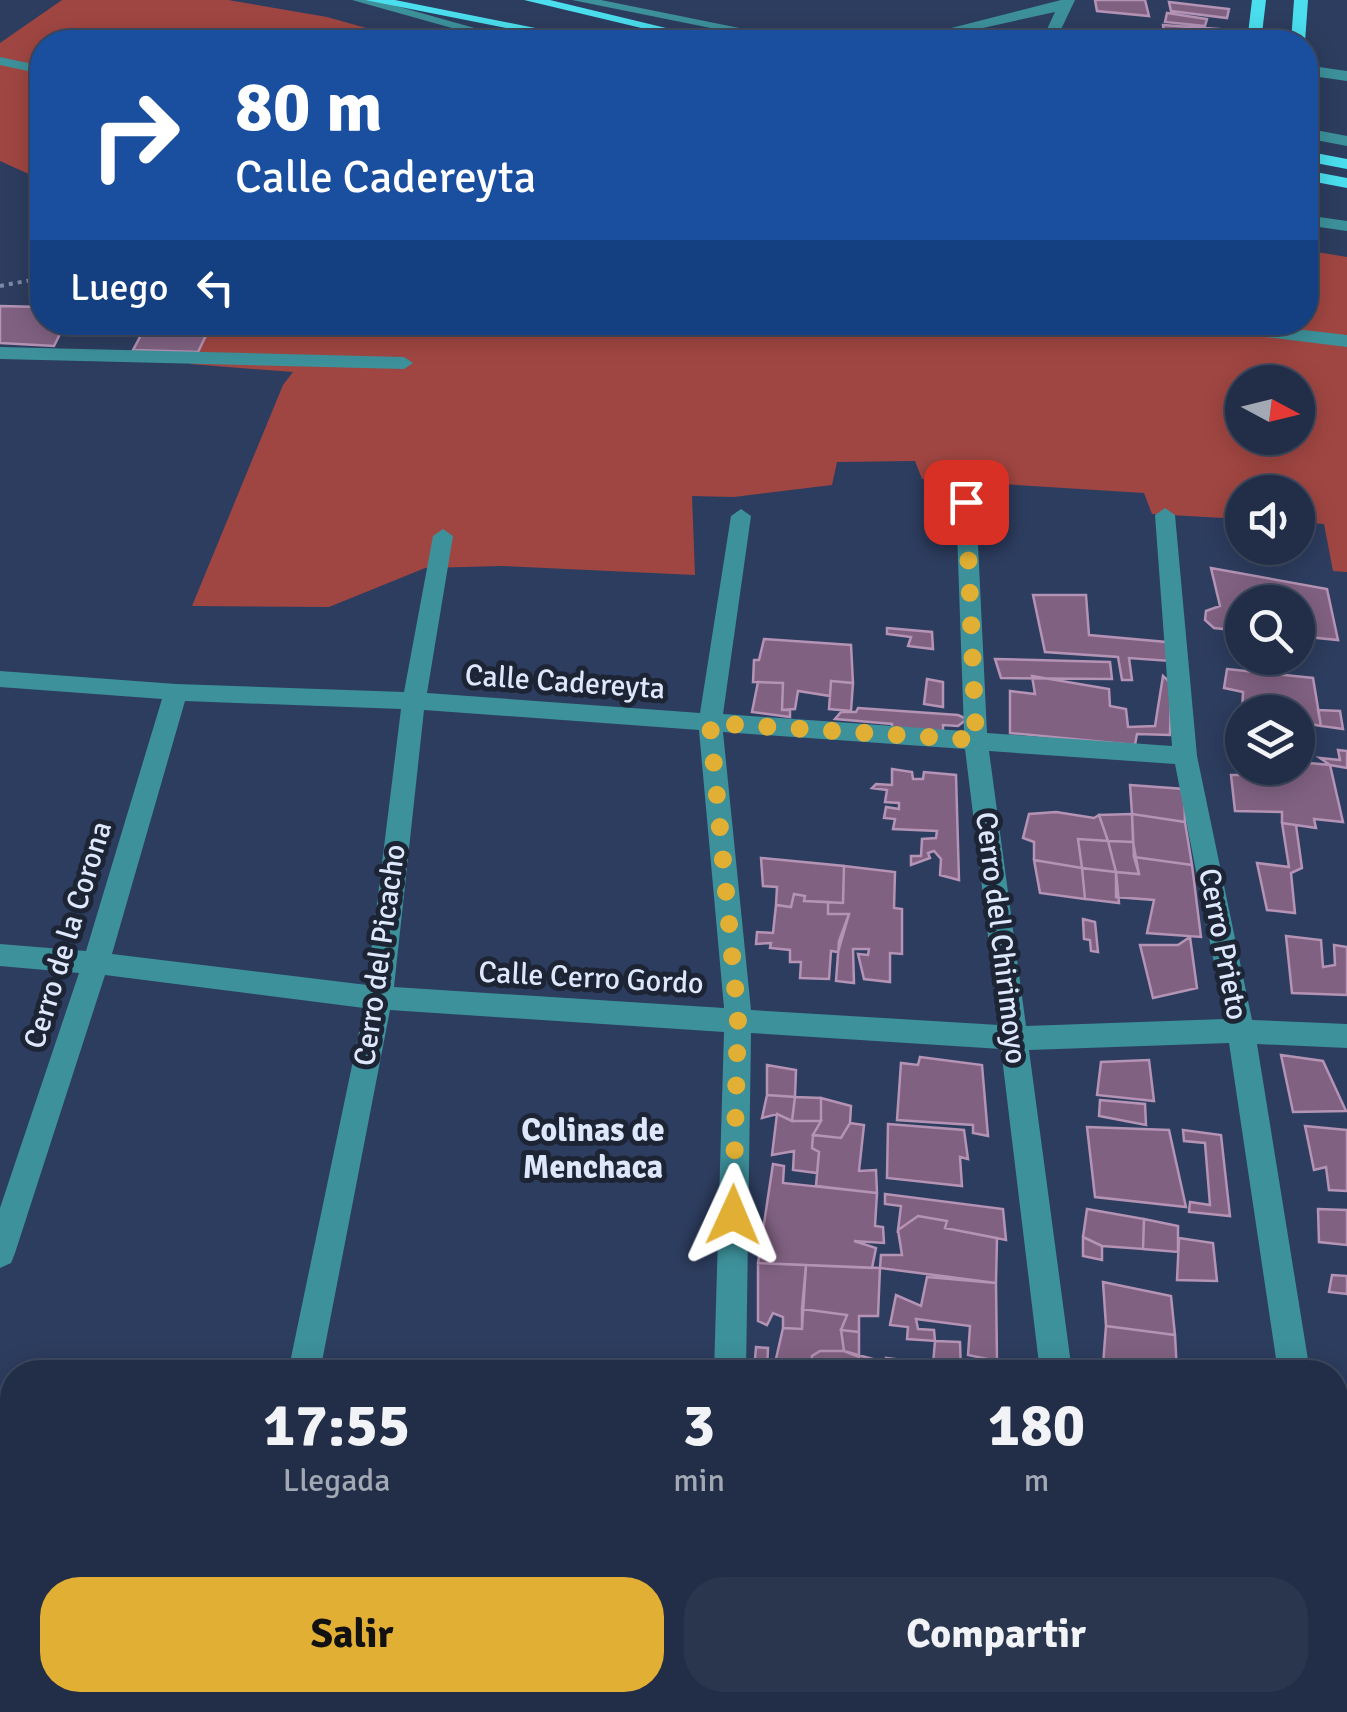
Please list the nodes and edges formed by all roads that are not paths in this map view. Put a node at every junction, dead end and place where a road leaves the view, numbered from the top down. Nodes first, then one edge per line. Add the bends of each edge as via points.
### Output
1 (358, 0) edge
2 (372, 0) edge
3 (531, 0) edge
4 (579, 0) edge
5 (1259, 0) edge
6 (1301, 0) edge
7 (1067, 2) edge
8 (472, 30) edge
9 (533, 30) edge
10 (664, 30) edge
11 (738, 30) edge
12 (952, 30) edge
13 (1053, 30) edge
14 (1255, 30) edge
15 (1299, 30) edge
16 (0, 60) edge
17 (30, 67) edge
18 (1318, 72) edge
19 (1347, 76) edge
20 (1318, 135) edge
21 (1347, 141) edge
22 (1318, 162) edge
23 (1344, 173) edge
24 (1318, 174) edge
25 (1318, 222) edge
26 (1347, 226) edge
27 (1296, 335) edge
28 (1347, 341) edge
29 (0, 354) edge
30 (404, 363) dead end
31 (966, 502) dead end
32 (1165, 515) dead end
33 (741, 516) dead end
34 (442, 536) dead end
35 (0, 680) edge
36 (176, 692) junction
37 (414, 701) junction
38 (710, 723) junction
39 (976, 740) junction
40 (1185, 756) junction
41 (0, 955) edge
42 (96, 963) junction
43 (378, 998) junction
44 (738, 1018) junction
45 (1241, 1031) junction
46 (1347, 1036) edge
47 (1013, 1038) junction
48 (0, 1252) edge
49 (306, 1360) edge
50 (730, 1360) edge
51 (1054, 1360) edge
52 (1292, 1360) edge

1 - 8 street
2 - 9 main road
3 - 10 main road
4 - 11 street
5 - 14 main road
6 - 15 main road
7 - 12 street
7 - 13 street
16 - 17 street
18 - 19 street
20 - 21 street
22 - 23 main road
23 - 24 main road
25 - 26 street
27 - 28 street
29 - 30 street
31 - 39 street, Cerro del Chirimoyo
32 - 40 street, Cerro Prieto
33 - 38 street
34 - 37 street, Cerro del Picacho
35 - 36 street, Calle Cadereyta
36 - 37 street, Calle Cadereyta
36 - 42 street, Cerro de la Corona
37 - 38 street, Calle Cadereyta
37 - 43 street, Cerro del Picacho
38 - 39 street, Calle Cadereyta
38 - 44 street
39 - 40 street, Calle Cadereyta
39 - 47 street, Cerro del Chirimoyo
40 - 45 street, Cerro Prieto
41 - 42 street, Calle Cerro Gordo
42 - 43 street, Calle Cerro Gordo
42 - 48 street, Cerro de la Corona
43 - 44 street, Calle Cerro Gordo
43 - 49 street, Cerro del Picacho
44 - 47 street, Calle Cerro Gordo
44 - 50 street
45 - 46 street, Calle Cerro Gordo
45 - 47 street, Calle Cerro Gordo
45 - 52 street, Cerro Prieto
47 - 51 street, Cerro del Chirimoyo

